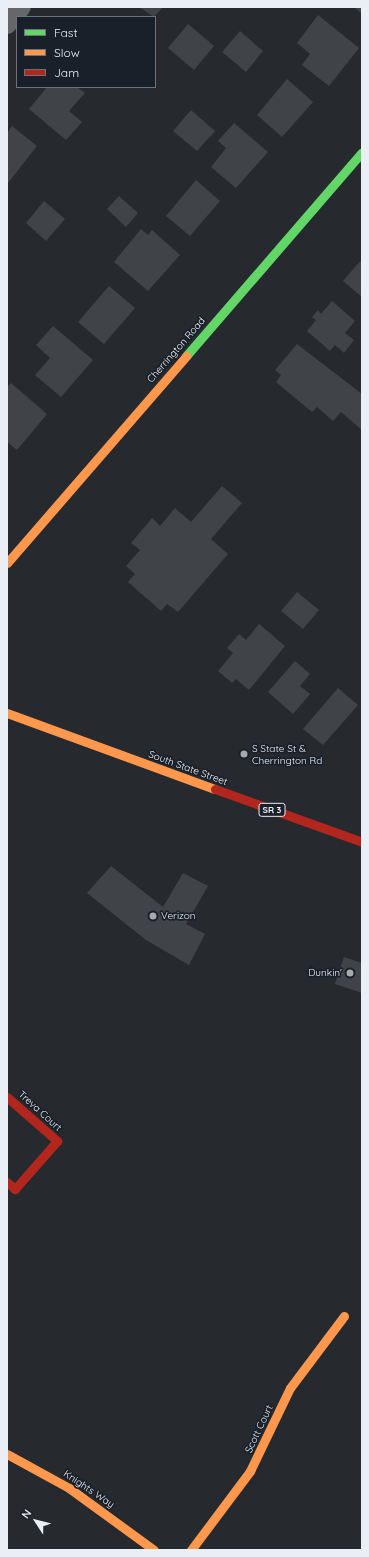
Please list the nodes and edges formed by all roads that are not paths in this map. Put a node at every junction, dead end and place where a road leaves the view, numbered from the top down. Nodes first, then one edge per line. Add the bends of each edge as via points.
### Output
1 (21, 7) edge
2 (7, 24) edge
3 (362, 152) edge
4 (7, 563) edge
5 (7, 713) edge
6 (362, 842) edge
7 (7, 1096) edge
8 (7, 1182) edge
9 (344, 1316) dead end
10 (7, 1454) edge
11 (154, 1550) edge
12 (192, 1550) edge

1 - 2 street
3 - 4 street, Cherrington Road
5 - 6 street, South State Street / SR 3
7 - 8 street, Treva Court via 56,1141 15,1189
9 - 12 street, Scott Court via 290,1388 250,1472
10 - 11 street, Knights Way via 69,1488

